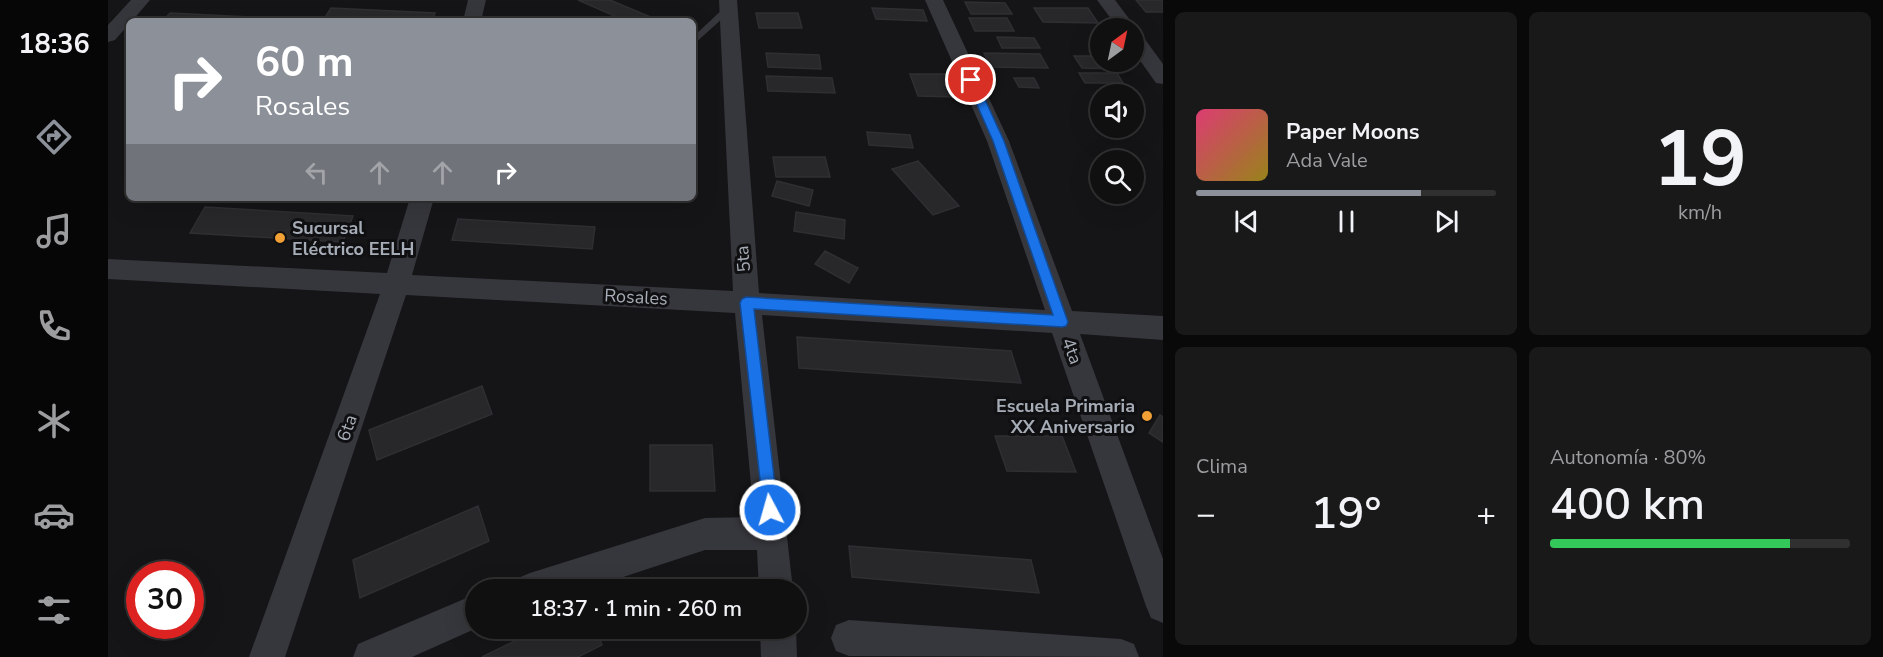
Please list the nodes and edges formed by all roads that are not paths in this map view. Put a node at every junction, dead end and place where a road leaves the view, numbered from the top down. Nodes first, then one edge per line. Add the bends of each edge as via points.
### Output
1 (141, 0) edge
2 (477, 0) edge
3 (934, 0) edge
4 (1106, 0) edge
5 (728, 4) edge
6 (473, 18) edge
7 (1120, 18) edge
8 (108, 36) edge
9 (696, 39) edge
10 (1144, 52) edge
11 (1163, 78) edge
12 (421, 201) edge
13 (108, 269) edge
14 (396, 286) junction
15 (746, 303) junction
16 (1062, 322) junction
17 (1163, 328) edge
18 (772, 533) junction
19 (564, 579) edge
20 (775, 579) edge
21 (1163, 606) edge
22 (465, 616) edge
23 (849, 638) dead end
24 (778, 639) edge
25 (267, 657) edge
26 (371, 657) edge
27 (779, 657) edge
28 (1121, 657) edge

1 - 8 street
2 - 6 street
3 - 16 street, 4ta via 998,141
4 - 7 street
5 - 9 lane
5 - 15 street, 5ta
10 - 11 street
12 - 14 street, 6ta
13 - 14 street, Rosales
14 - 15 street, Rosales
14 - 25 street, 6ta
15 - 16 street, Rosales
15 - 18 street, 5ta
16 - 17 street, Rosales
16 - 21 street, 4ta
18 - 19 street via 705,534
18 - 20 street, 5ta
22 - 26 street
23 - 28 street
24 - 27 street

